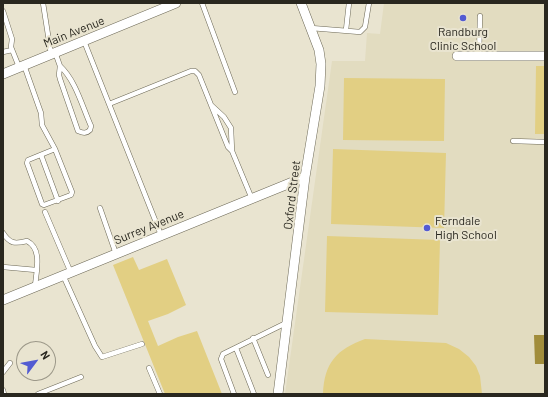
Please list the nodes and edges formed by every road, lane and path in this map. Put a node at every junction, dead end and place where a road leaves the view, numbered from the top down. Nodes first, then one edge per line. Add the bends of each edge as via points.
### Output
1 (43, 3) edge
2 (176, 3) edge
3 (202, 3) edge
4 (301, 3) edge
5 (349, 3) edge
6 (369, 3) edge
7 (3, 11) edge
8 (480, 16) dead end
9 (311, 28) junction
10 (346, 30) junction
11 (84, 41) junction
12 (12, 50) junction
13 (3, 52) edge
14 (53, 53) junction
15 (457, 56) dead end
16 (479, 56) junction
17 (545, 56) edge
18 (21, 66) junction
19 (60, 66) junction
20 (3, 74) edge
21 (235, 92) dead end
22 (109, 104) junction
23 (211, 105) junction
24 (513, 141) dead end
25 (545, 142) edge
26 (55, 149) junction
27 (232, 151) junction
28 (41, 155) junction
29 (305, 177) junction
30 (252, 199) junction
31 (58, 200) junction
32 (100, 208) dead end
33 (46, 212) dead end
34 (3, 233) edge
35 (161, 235) junction
36 (116, 254) junction
37 (3, 267) edge
38 (36, 270) junction
39 (67, 274) junction
40 (35, 287) junction
41 (3, 300) edge
42 (288, 322) junction
43 (253, 338) junction
44 (142, 344) dead end
45 (236, 348) junction
46 (10, 363) dead end
47 (149, 368) dead end
48 (3, 372) edge
49 (268, 375) dead end
50 (81, 377) dead end
51 (3, 390) edge
52 (4, 394) edge
53 (38, 394) edge
54 (160, 394) edge
55 (234, 394) edge
56 (254, 394) edge
57 (278, 394) edge

1 - 14 lane
2 - 11 street, Main Avenue
3 - 21 lane
4 - 9 street, Oxford Street
5 - 10 lane
6 - 10 lane via 362,31
7 - 12 lane via 12,37
8 - 16 lane
9 - 10 lane
9 - 29 street, Oxford Street via 321,64 320,86
11 - 14 street, Main Avenue
11 - 22 lane
12 - 13 lane
12 - 18 lane
14 - 18 street, Main Avenue
14 - 19 lane
15 - 16 street
16 - 17 street
18 - 20 street, Main Avenue
18 - 26 lane via 41,113 42,125
19 - 19 lane via 72,80 91,126 87,133 78,131 60,79
22 - 23 lane via 193,70 198,73
22 - 35 lane
23 - 27 lane
23 - 27 lane via 231,128
24 - 25 lane
26 - 28 lane
26 - 31 lane via 73,194
27 - 30 lane
28 - 31 lane
28 - 31 lane via 28,160 29,171 42,204
29 - 30 street, Surrey Avenue
29 - 42 street, Oxford Street
30 - 35 street, Surrey Avenue
32 - 36 lane
33 - 39 lane
34 - 38 lane via 10,241 27,241 34,247 38,258
35 - 36 street, Surrey Avenue
36 - 39 street, Surrey Avenue
37 - 38 lane
38 - 40 lane
39 - 40 street, Surrey Avenue
39 - 44 lane via 95,346 102,357
40 - 41 street, Surrey Avenue
42 - 43 lane
42 - 57 street, Oxford Street
43 - 45 lane
43 - 49 lane
45 - 55 lane via 223,354 221,358
45 - 56 lane
46 - 48 lane
47 - 54 lane
50 - 53 lane
51 - 52 lane

